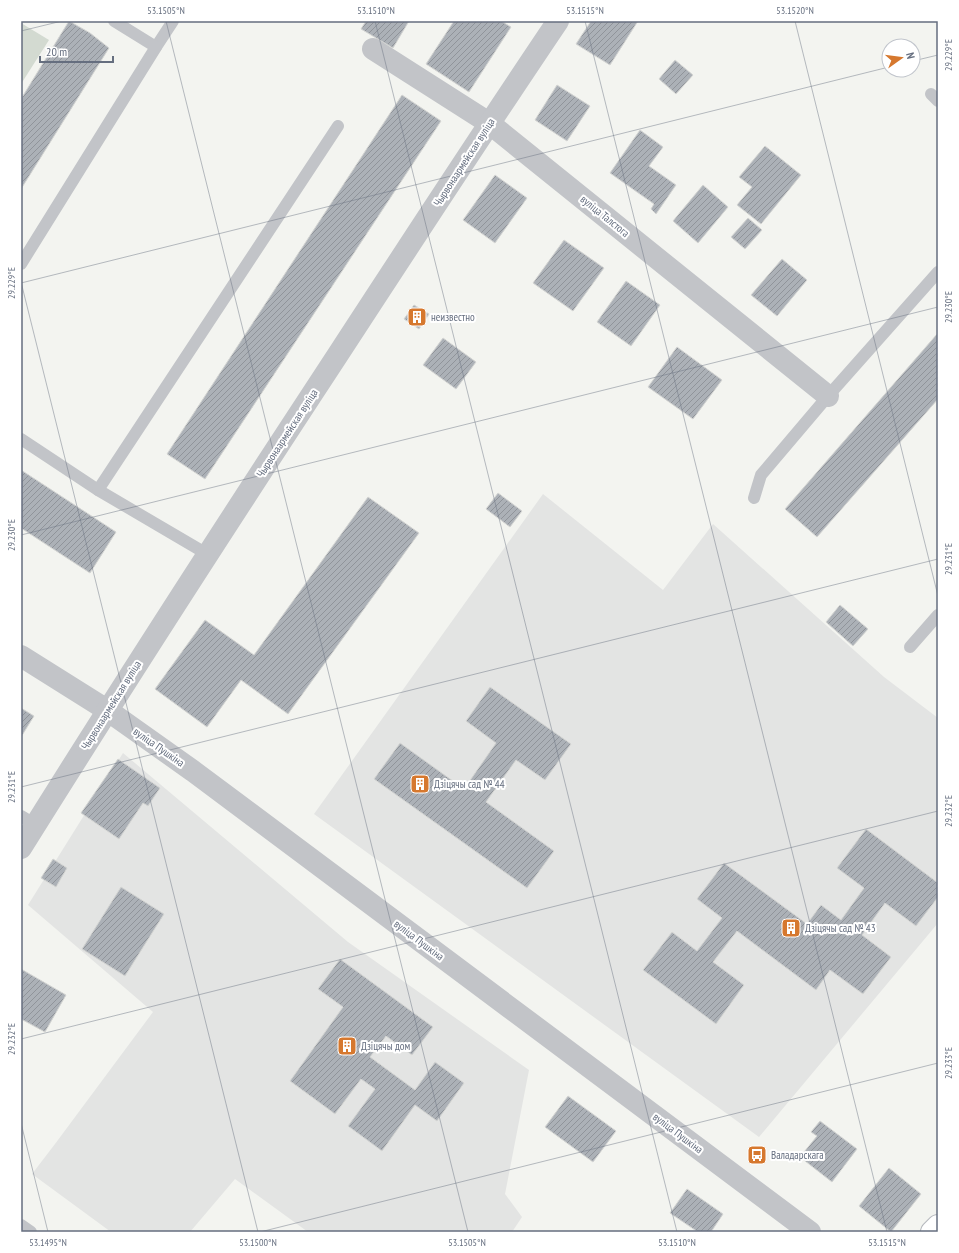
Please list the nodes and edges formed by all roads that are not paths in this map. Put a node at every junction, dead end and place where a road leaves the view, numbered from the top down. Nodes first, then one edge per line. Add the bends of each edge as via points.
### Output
1 (114, 21) edge
2 (173, 21) edge
3 (558, 21) edge
4 (156, 47) junction
5 (373, 49) dead end
6 (489, 123) junction
7 (338, 126) dead end
8 (21, 264) edge
9 (938, 272) edge
10 (828, 396) junction
11 (21, 439) edge
12 (98, 490) junction
13 (754, 498) dead end
14 (207, 554) junction
15 (938, 615) edge
16 (910, 647) dead end
17 (21, 656) edge
18 (107, 710) junction
19 (28, 820) edge
20 (21, 848) edge
21 (21, 1225) edge
22 (938, 1226) edge
23 (31, 1232) edge
24 (810, 1232) edge
25 (932, 1232) edge

1 - 4 lane
2 - 4 lane
3 - 6 street, Чырвонаармейская вуліца
4 - 8 lane
5 - 6 street, вуліца Талстога
6 - 10 street, вуліца Талстога
6 - 14 street, Чырвонаармейская вуліца
7 - 12 lane
9 - 10 lane
10 - 13 lane via 761,475
11 - 12 lane
12 - 14 lane
14 - 18 street, Чырвонаармейская вуліца
15 - 16 lane
17 - 18 street, вуліца Пушкіна
18 - 19 street, Чырвонаармейская вуліца
18 - 24 street, вуліца Пушкіна via 193,771
19 - 20 street, Чырвонаармейская вуліца
21 - 23 lane
22 - 25 main road

